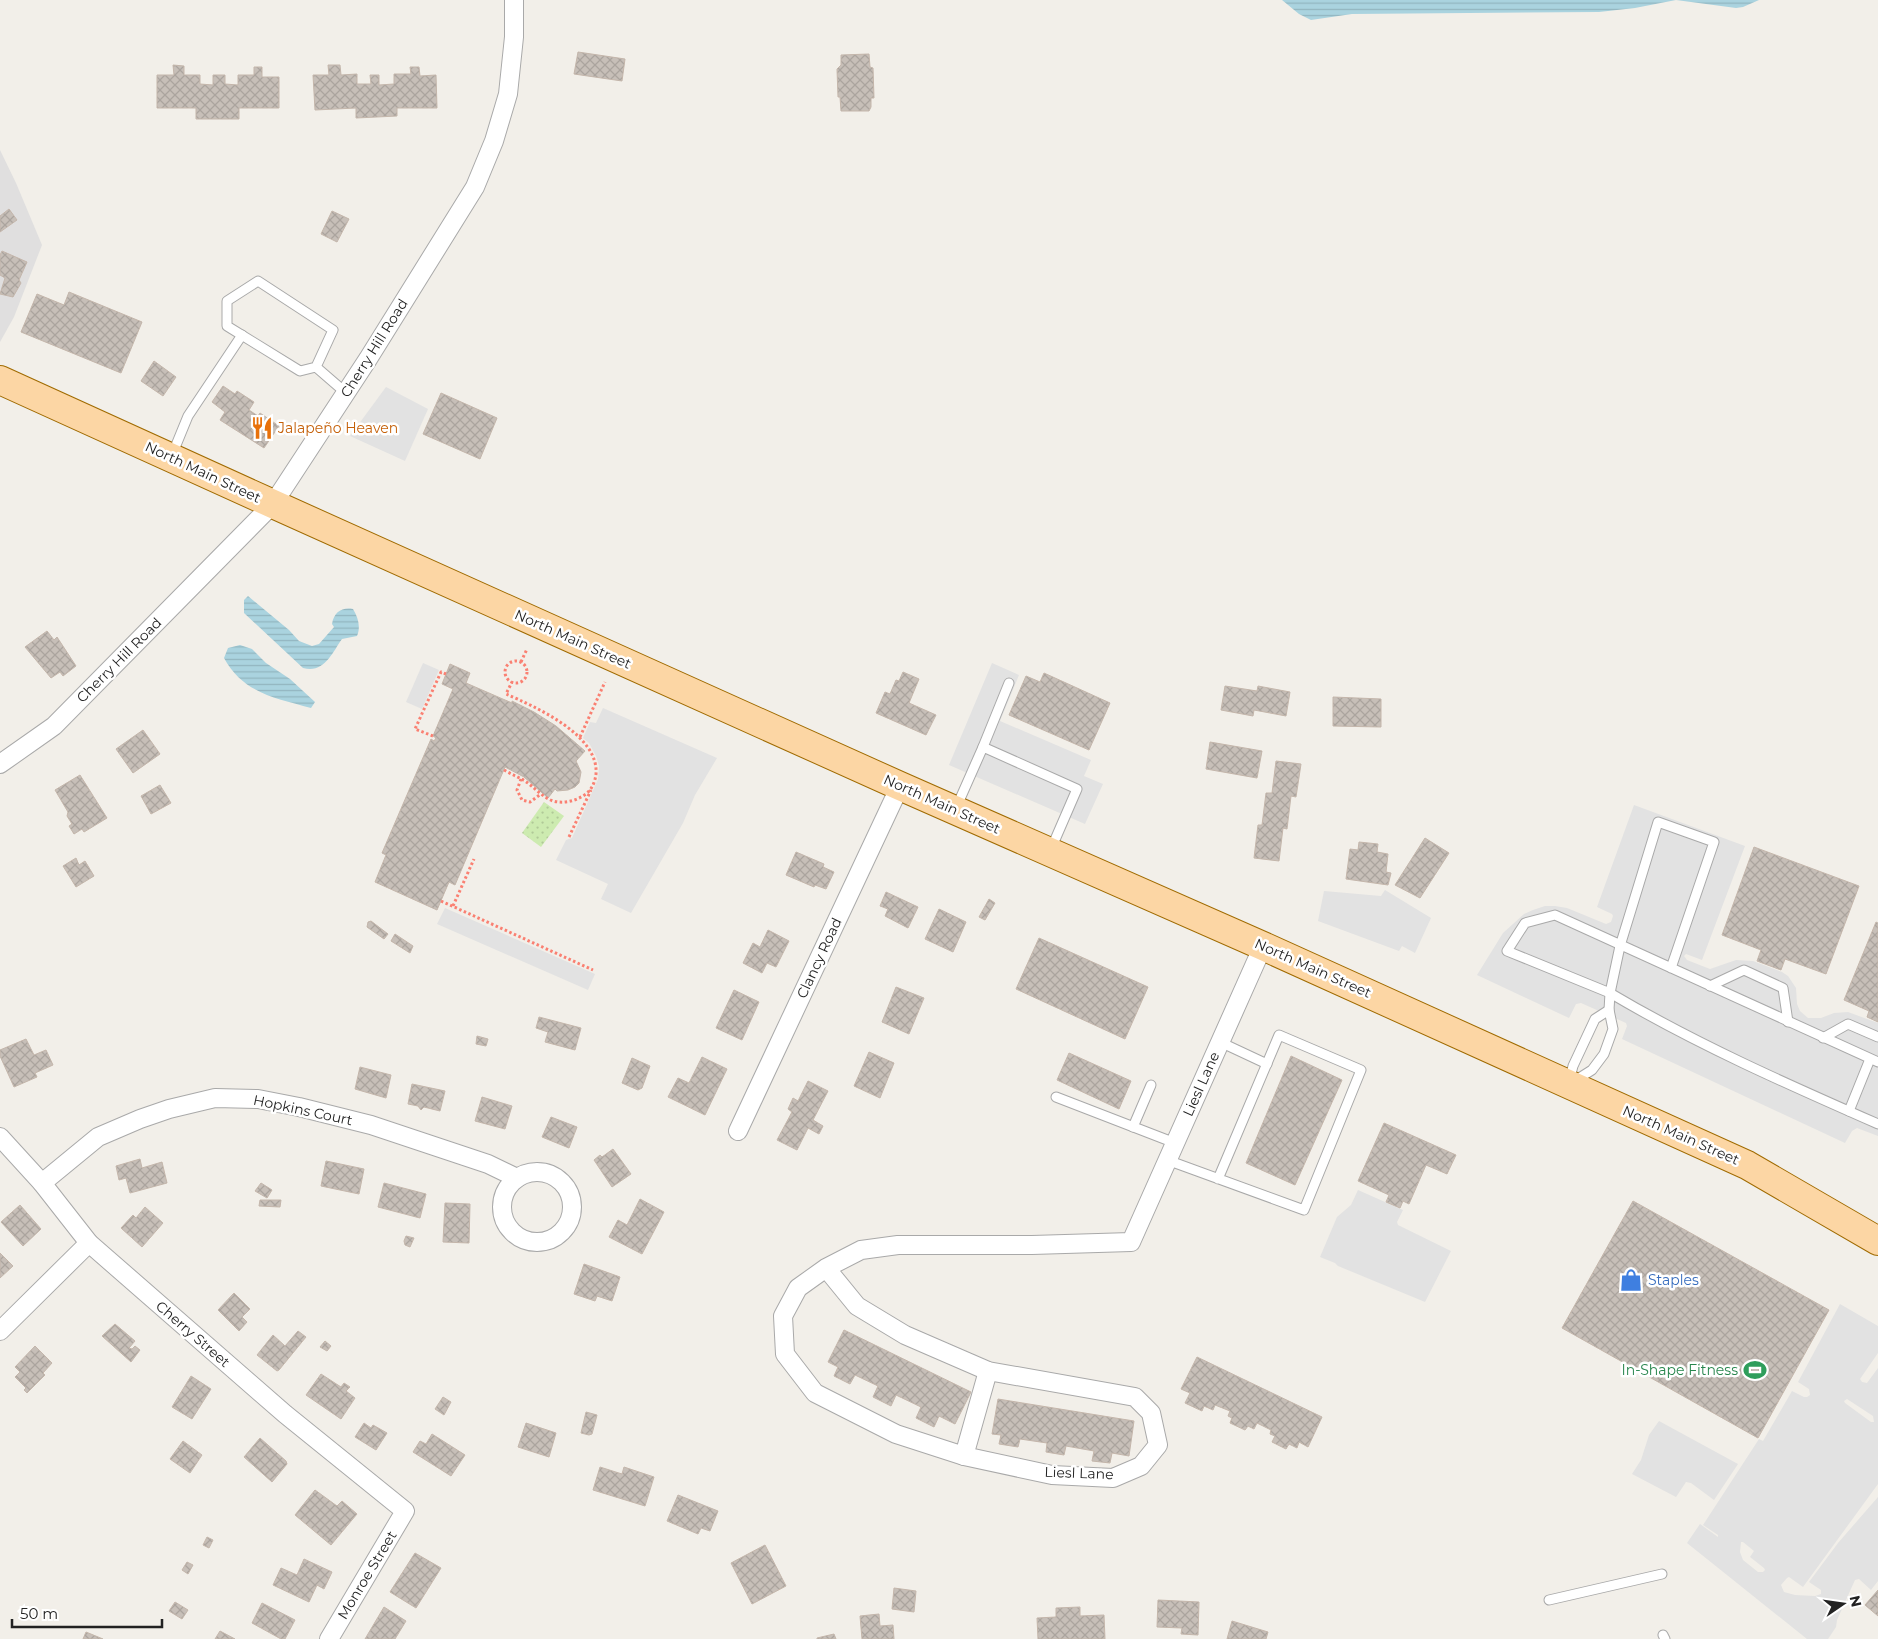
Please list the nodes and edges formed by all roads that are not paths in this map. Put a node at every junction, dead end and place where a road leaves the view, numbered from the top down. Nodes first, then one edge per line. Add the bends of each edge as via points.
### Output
1 (514, 0) edge
2 (242, 335) junction
3 (316, 368) junction
4 (0, 380) edge
5 (346, 393) junction
6 (171, 458) junction
7 (273, 504) junction
8 (1009, 683) dead end
9 (983, 748) junction
10 (0, 764) edge
11 (900, 786) junction
12 (956, 810) junction
13 (1049, 852) junction
14 (1263, 946) junction
15 (1620, 946) junction
16 (1671, 968) junction
17 (1710, 986) junction
18 (1610, 993) junction
19 (1609, 1010) junction
20 (1788, 1022) junction
21 (1878, 1037) edge
22 (1824, 1038) junction
23 (1220, 1042) junction
24 (1874, 1061) edge
25 (1267, 1064) junction
26 (1568, 1084) junction
27 (1151, 1085) dead end
28 (1056, 1097) dead end
29 (1849, 1112) junction
30 (1878, 1124) edge
31 (1133, 1127) junction
32 (738, 1131) dead end
33 (0, 1137) edge
34 (1175, 1143) junction
35 (1167, 1160) junction
36 (517, 1178) dead end
37 (1218, 1179) junction
38 (42, 1182) junction
39 (1878, 1241) edge
40 (89, 1244) junction
41 (826, 1268) junction
42 (0, 1331) edge
43 (988, 1371) junction
44 (964, 1456) junction
45 (405, 1511) joint
46 (1662, 1574) dead end
47 (1549, 1600) dead end
48 (329, 1639) edge

1 - 5 street, Cherry Hill Road via 508,94 494,141 475,187
2 - 3 lane via 300,371
2 - 3 lane via 227,326 227,301 258,281 333,330
2 - 6 lane via 188,416
3 - 5 lane
4 - 6 main road, North Main Street
5 - 7 street, Cherry Hill Road
6 - 7 main road, North Main Street
7 - 10 street, Cherry Hill Road via 54,726
7 - 11 main road, North Main Street
8 - 9 lane
9 - 12 lane
9 - 13 lane via 1077,789
11 - 12 main road, North Main Street
11 - 32 street, Clancy Road
12 - 13 main road, North Main Street
13 - 14 main road, North Main Street
14 - 23 street, Liesl Lane
14 - 26 main road, North Main Street
15 - 16 lane
15 - 16 lane via 1658,822 1714,842
15 - 18 lane
15 - 18 lane via 1555,915 1525,923 1507,951
16 - 17 lane
17 - 20 lane
17 - 20 lane via 1744,970 1783,988
18 - 19 lane
18 - 29 lane via 1771,1078
19 - 26 lane via 1596,1019 1573,1066
19 - 26 lane via 1613,1029 1604,1054 1592,1070
20 - 22 lane
21 - 22 lane via 1848,1024
22 - 24 lane
23 - 25 lane
23 - 34 street, Liesl Lane
24 - 29 lane
25 - 37 lane
25 - 37 lane via 1279,1035 1361,1070 1304,1210
26 - 39 main road, North Main Street via 1747,1165
27 - 31 lane
28 - 31 lane
29 - 30 lane
31 - 34 lane
33 - 38 street, Cherry Street
34 - 35 street, Liesl Lane
35 - 37 lane
35 - 41 street, Liesl Lane via 1131,1242 898,1245 861,1250
36 - 38 street, Hopkins Court via 488,1164 371,1125 258,1099 215,1098 169,1109 98,1137
38 - 40 street, Cherry Street
40 - 42 street
40 - 45 street, Cherry Street via 285,1414
41 - 43 street, Liesl Lane via 857,1306 905,1335
41 - 44 street, Liesl Lane via 798,1288 783,1316 785,1354 815,1393 896,1434
43 - 44 street
43 - 44 street, Liesl Lane via 1135,1397 1152,1413 1158,1445 1141,1466 1113,1478 1052,1475
45 - 48 street, Monroe Street
46 - 47 lane

